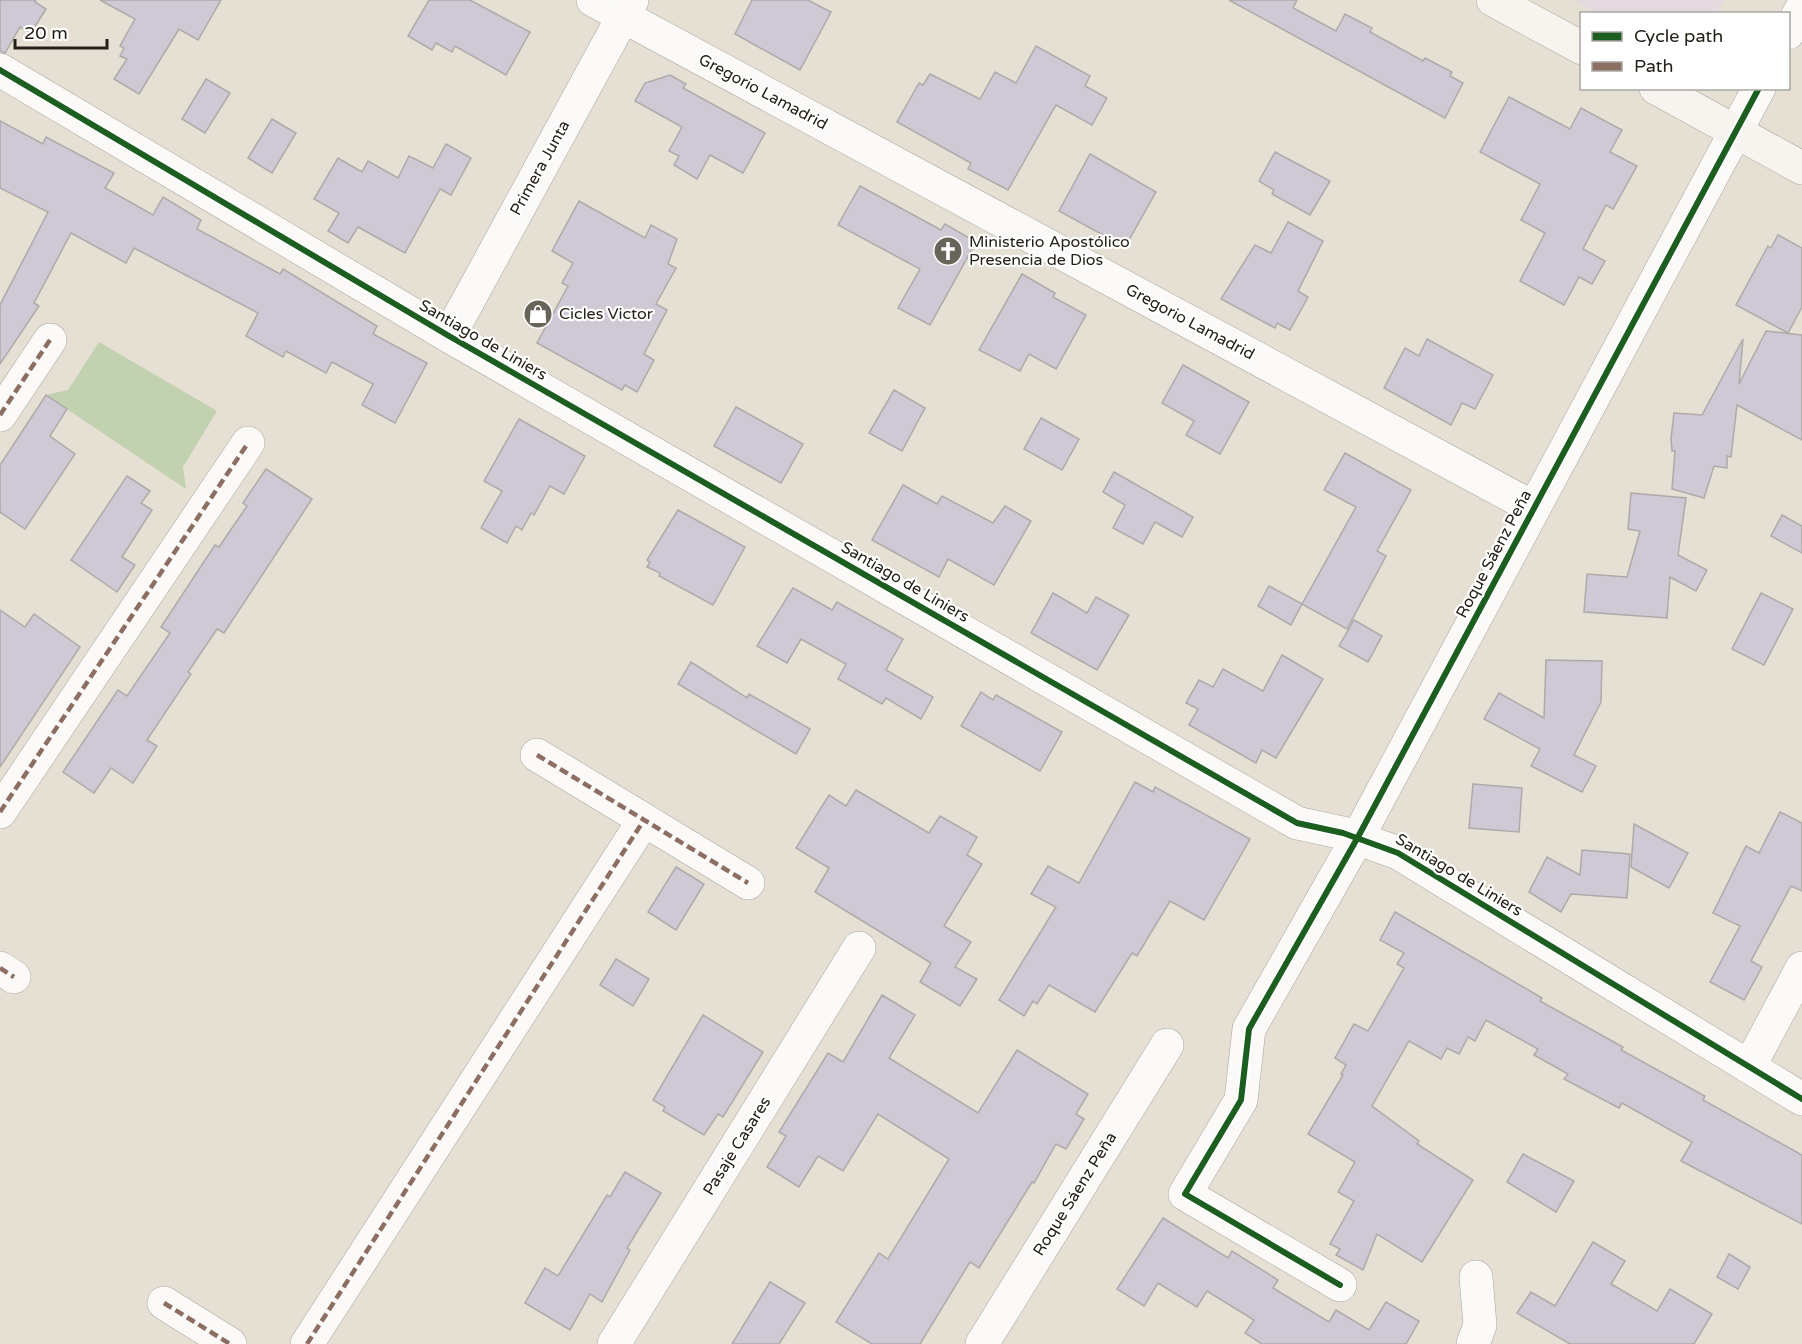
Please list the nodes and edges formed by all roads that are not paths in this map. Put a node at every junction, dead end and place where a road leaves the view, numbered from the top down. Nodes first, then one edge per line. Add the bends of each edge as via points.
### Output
1 (593, 0) edge
2 (1493, 0) edge
3 (628, 8) edge
4 (1802, 8) edge
5 (1790, 29) edge
6 (1580, 47) edge
7 (0, 70) edge
8 (1660, 90) edge
9 (1758, 90) edge
10 (1735, 132) junction
11 (1802, 168) edge
12 (449, 336) junction
13 (50, 340) dead end
14 (0, 415) edge
15 (248, 442) dead end
16 (1534, 508) junction
17 (537, 755) dead end
18 (0, 812) edge
19 (644, 820) junction
20 (1358, 837) junction
21 (748, 884) dead end
22 (859, 948) dead end
23 (1802, 968) edge
24 (1167, 1045) dead end
25 (1749, 1067) junction
26 (1802, 1099) edge
27 (1476, 1277) dead end
28 (1340, 1285) dead end
29 (164, 1303) dead end
30 (230, 1344) edge
31 (307, 1344) edge
32 (614, 1344) edge
33 (982, 1344) edge
34 (1473, 1344) edge

1 - 3 street, Gregorio Lamadrid
2 - 6 street
3 - 12 street, Primera Junta
3 - 16 street, Gregorio Lamadrid
4 - 5 street
7 - 12 street, Santiago de Liniers
8 - 10 street
9 - 10 street, Roque Sáenz Peña
10 - 11 street
10 - 16 street, Roque Sáenz Peña
12 - 20 street, Santiago de Liniers via 1297,823
13 - 14 street
15 - 18 street
16 - 20 street, Roque Sáenz Peña
17 - 19 street
19 - 21 street
19 - 31 street
20 - 25 street, Santiago de Liniers via 1398,853
20 - 28 street, Roque Sáenz Peña via 1249,1029 1241,1100 1185,1194
22 - 32 street, Pasaje Casares
23 - 25 street
24 - 33 street, Roque Sáenz Peña
25 - 26 street, Santiago de Liniers
27 - 34 street via 1480,1324
29 - 30 street

